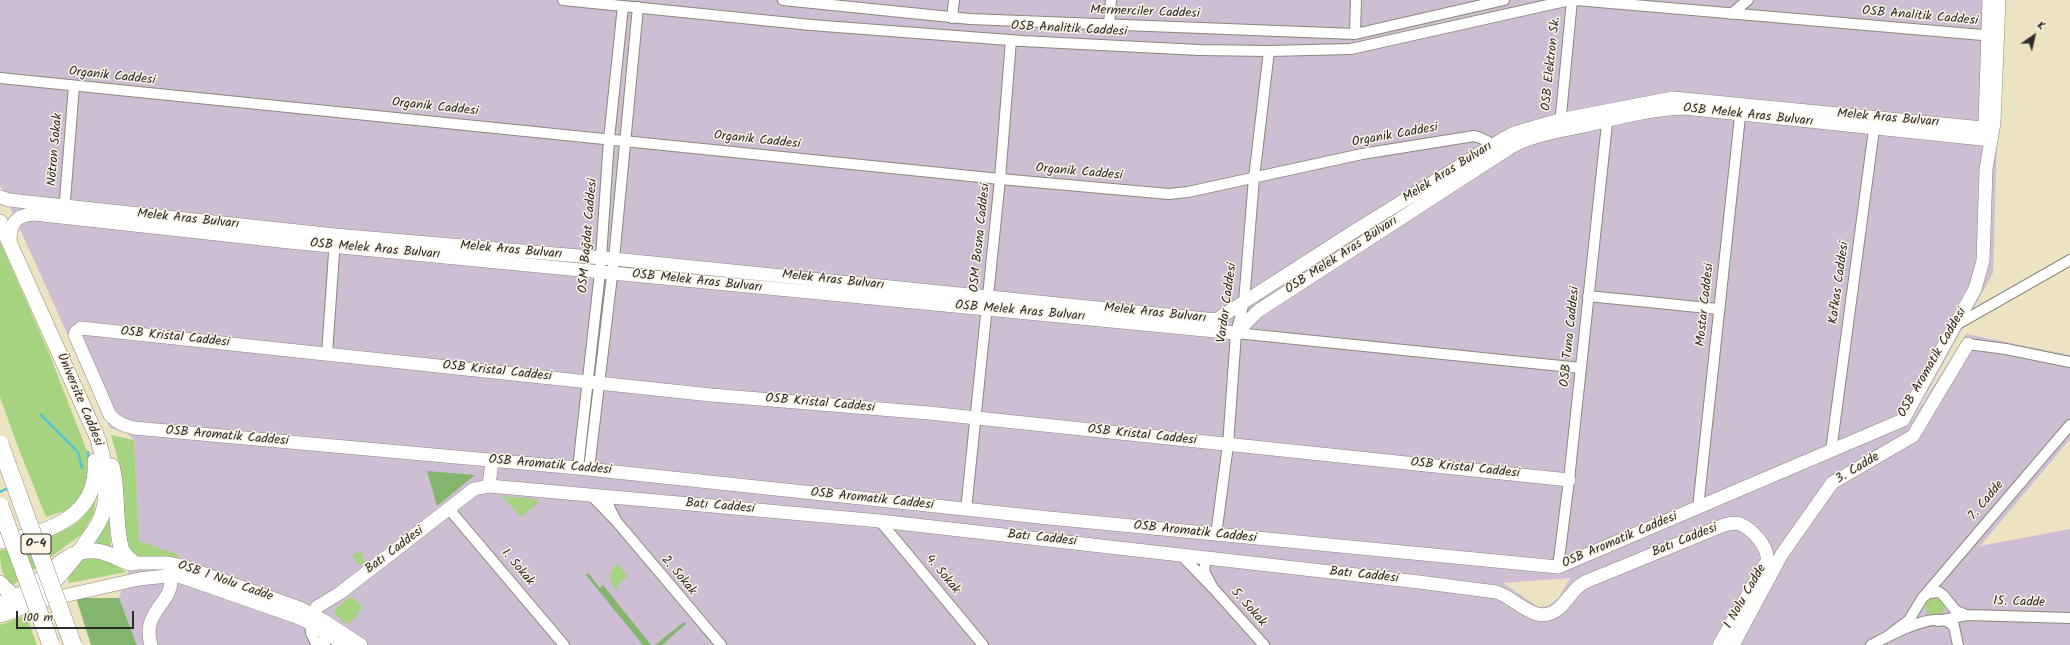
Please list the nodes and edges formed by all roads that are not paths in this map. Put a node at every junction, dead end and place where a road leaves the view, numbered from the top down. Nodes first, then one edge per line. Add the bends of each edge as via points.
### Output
1 (563, 0) edge
2 (783, 0) edge
3 (954, 0) edge
4 (1111, 0) edge
5 (1356, 0) edge
6 (1504, 0) edge
7 (1571, 0) edge
8 (1576, 0) edge
9 (1748, 0) edge
10 (1989, 0) edge
11 (1999, 0) edge
12 (817, 2) edge
13 (626, 4) edge
14 (638, 7) junction
15 (1731, 14) junction
16 (952, 18) junction
17 (1109, 25) junction
18 (1355, 34) junction
19 (1993, 36) junction
20 (1011, 40) junction
21 (1269, 51) junction
22 (0, 78) edge
23 (74, 86) junction
24 (1741, 110) junction
25 (1608, 115) junction
26 (1875, 123) junction
27 (1560, 125) junction
28 (1989, 134) junction
29 (609, 139) junction
30 (624, 140) junction
31 (1496, 150) junction
32 (1254, 178) junction
33 (1000, 179) junction
34 (0, 197) edge
35 (1404, 208) junction
36 (64, 211) junction
37 (0, 222) edge
38 (335, 241) junction
39 (10, 244) junction
40 (2070, 260) edge
41 (606, 266) junction
42 (1588, 296) junction
43 (988, 302) junction
44 (1244, 302) junction
45 (1718, 309) junction
46 (1956, 325) junction
47 (1236, 332) junction
48 (75, 335) joint
49 (1968, 344) joint
50 (327, 354) junction
51 (2070, 362) edge
52 (1581, 368) junction
53 (593, 382) junction
54 (89, 418) junction
55 (976, 418) junction
56 (2070, 425) edge
57 (0, 444) edge
58 (1228, 446) junction
59 (1831, 451) junction
60 (492, 461) junction
61 (583, 469) junction
62 (1569, 480) junction
63 (489, 486) junction
64 (591, 495) junction
65 (609, 496) junction
66 (0, 506) edge
67 (1698, 508) junction
68 (449, 509) junction
69 (966, 510) junction
70 (880, 521) junction
71 (617, 522) junction
72 (1748, 530) joint
73 (1216, 535) junction
74 (0, 541) edge
75 (78, 552) junction
76 (1181, 555) junction
77 (1206, 559) junction
78 (134, 563) junction
79 (1951, 564) junction
80 (1558, 567) junction
81 (187, 572) junction
82 (167, 575) junction
83 (0, 583) edge
84 (1212, 588) junction
85 (165, 597) junction
86 (1923, 597) junction
87 (14, 598) junction
88 (1947, 600) junction
89 (0, 604) edge
90 (28, 604) junction
91 (0, 615) edge
92 (1967, 615) junction
93 (1952, 617) junction
94 (2070, 618) edge
95 (1935, 621) junction
96 (317, 622) junction
97 (1954, 627) junction
98 (1888, 636) junction
99 (50, 645) edge
100 (73, 645) edge
101 (151, 645) edge
102 (317, 645) edge
103 (325, 645) edge
104 (344, 645) edge
105 (361, 645) edge
106 (564, 645) edge
107 (721, 645) edge
108 (983, 645) edge
109 (1264, 645) edge
110 (1719, 645) edge
111 (1733, 645) edge
112 (1871, 645) edge
113 (1958, 645) edge

1 - 13 street, OSB Analitik Caddesi
2 - 12 street, Mermerciler Caddesi
3 - 16 street
4 - 17 street
5 - 18 street
6 - 18 street, Mermerciler Caddesi
7 - 21 street, OSB Analitik Caddesi via 1351,49
7 - 27 street, OSB Elektron Sk.
8 - 15 street, OSB Analitik Caddesi
9 - 15 street
10 - 19 street
11 - 19 street
12 - 16 street, Mermerciler Caddesi
13 - 14 street, OSB Analitik Caddesi
13 - 29 street, OSM Bağdat Caddesi
14 - 20 street, OSB Analitik Caddesi via 811,26
14 - 30 street, OSM Bağdat Caddesi
15 - 19 street, OSB Analitik Caddesi
16 - 17 street, Mermerciler Caddesi
17 - 18 street, Mermerciler Caddesi
19 - 28 street
20 - 21 street, OSB Analitik Caddesi
20 - 33 street, OSM Bosna Caddesi
21 - 32 street, Vardar Caddesi
22 - 23 street, Organik Caddesi
23 - 29 street, Organik Caddesi
23 - 36 street, Nötron Sokak
24 - 25 street, OSB Melek Aras Bulvarı via 1677,108
24 - 26 street, OSB Melek Aras Bulvarı
24 - 45 street, Mostar Caddesi
25 - 27 street, OSB Melek Aras Bulvarı
25 - 42 street, OSB Tuna Caddesi
26 - 28 street, OSB Melek Aras Bulvarı
26 - 59 street, Kafkas Caddesi
27 - 31 street, OSB Melek Aras Bulvarı
28 - 46 street, OSB Aromatik Caddesi via 1984,261 1975,289
29 - 30 street, Organik Caddesi
29 - 41 street, OSM Bağdat Caddesi
30 - 33 street, Organik Caddesi
30 - 41 street, OSM Bağdat Caddesi
31 - 32 street, Organik Caddesi via 1484,138 1474,136 1362,154
31 - 35 street, OSB Melek Aras Bulvarı
32 - 33 street, Organik Caddesi via 1169,194
32 - 44 street, Vardar Caddesi
33 - 43 street, OSM Bosna Caddesi
34 - 36 street
35 - 44 street, Melek Aras Bulvarı
35 - 47 street, OSB Melek Aras Bulvarı via 1258,311
36 - 38 street, OSB Melek Aras Bulvarı
36 - 39 street, OSB Melek Aras Bulvarı via 25,214 18,218 10,232
37 - 39 main road, Üniversite Caddesi
38 - 41 street, OSB Melek Aras Bulvarı
38 - 50 street
39 - 54 main road, Üniversite Caddesi
40 - 46 street
41 - 43 street, OSB Melek Aras Bulvarı via 776,290
41 - 53 street, OSM Bağdat Caddesi
42 - 45 street
42 - 52 street, OSB Tuna Caddesi
43 - 44 street, Melek Aras Bulvarı via 1216,320
43 - 47 street, OSB Melek Aras Bulvarı
43 - 55 street, OSM Bosna Caddesi
44 - 47 street, Vardar Caddesi
45 - 67 street, Mostar Caddesi
46 - 59 street, OSB Aromatik Caddesi via 1903,420
47 - 52 street
47 - 58 street, Vardar Caddesi
48 - 50 street, OSB Kristal Caddesi via 81,328
48 - 60 street, OSB Aromatik Caddesi via 110,415 116,422 126,426
49 - 51 street
49 - 111 street, 3. Cadde via 1913,436 1832,484 1782,554
50 - 53 street, OSB Kristal Caddesi
52 - 62 street, OSB Tuna Caddesi
53 - 55 street, OSB Kristal Caddesi
53 - 61 street, OSM Bağdat Caddesi
54 - 74 main road via 95,456 95,480 79,509 63,523 49,529 13,540
54 - 75 main road, Üniversite Caddesi via 102,454 105,491 101,517
54 - 78 main road via 107,448 117,497 120,544 124,554
55 - 58 street, OSB Kristal Caddesi
55 - 69 street, OSM Bosna Caddesi
56 - 79 street, 7. Cadde
57 - 100 highway, O-4, bridge
58 - 62 street, OSB Kristal Caddesi
58 - 73 street, Vardar Caddesi
59 - 67 street, OSB Aromatik Caddesi
60 - 61 street, OSB Aromatik Caddesi
60 - 63 street
61 - 69 street, OSB Aromatik Caddesi
62 - 80 street, OSB Tuna Caddesi
63 - 64 street, Batı Caddesi
63 - 68 street, Batı Caddesi via 474,490
64 - 65 street, Batı Caddesi
64 - 71 street, 2. Sokak
65 - 70 street, Batı Caddesi
65 - 71 street, 2. Sokak via 609,506
66 - 99 highway, O-4, bridge
67 - 80 street, OSB Aromatik Caddesi
68 - 96 street, Batı Caddesi via 340,593
68 - 106 street, 1. Sokak
69 - 73 street, OSB Aromatik Caddesi
70 - 76 street, Batı Caddesi
70 - 108 street, 4. Sokak
71 - 107 street, 2. Sokak
72 - 77 street, Batı Caddesi via 1736,523 1724,525 1592,579 1578,586 1557,610 1542,614 1527,610 1496,592
72 - 110 street, 1 Nolu Cadde via 1765,550 1767,561
73 - 80 street, OSB Aromatik Caddesi
75 - 78 main road, OSB 1 Nolu Cadde via 108,553
75 - 87 main road, OSB 1 Nolu Cadde via 58,562 33,586
75 - 90 main road, Üniversite Caddesi via 52,584
76 - 77 street, Batı Caddesi
76 - 84 street, 5. Sokak
77 - 84 street, 5. Sokak via 1204,571
78 - 81 street, OSB 1 Nolu Cadde via 168,563
79 - 86 street, 7. Cadde
79 - 88 street via 1944,579
81 - 82 street, OSB 1 Nolu Cadde
81 - 85 street
81 - 96 street, OSB 1 Nolu Cadde
82 - 85 street via 171,579 171,584
82 - 90 street, OSB 1 Nolu Cadde
83 - 87 main road
84 - 109 street, 5. Sokak
85 - 101 street via 149,623
86 - 88 street via 1929,592 1939,592
86 - 95 street via 1920,603 1921,613
86 - 98 street, 7. Cadde via 1908,620
87 - 89 main road, OSB 1 Nolu Cadde
87 - 90 main road
88 - 92 street via 1956,611
88 - 93 street
88 - 95 street via 1948,612 1942,619
90 - 91 main road, Üniversite Caddesi
92 - 93 street, 15. Cadde
92 - 94 street, 15. Cadde
92 - 97 street via 1957,618
93 - 95 street, 15. Cadde
93 - 97 street
95 - 97 street via 1948,621
95 - 98 street, 15. Cadde via 1906,627
96 - 102 street via 311,633
96 - 103 street
96 - 104 street, OSB 1 Nolu Cadde
96 - 105 street, OSB 1 Nolu Cadde
97 - 113 street
98 - 112 street

